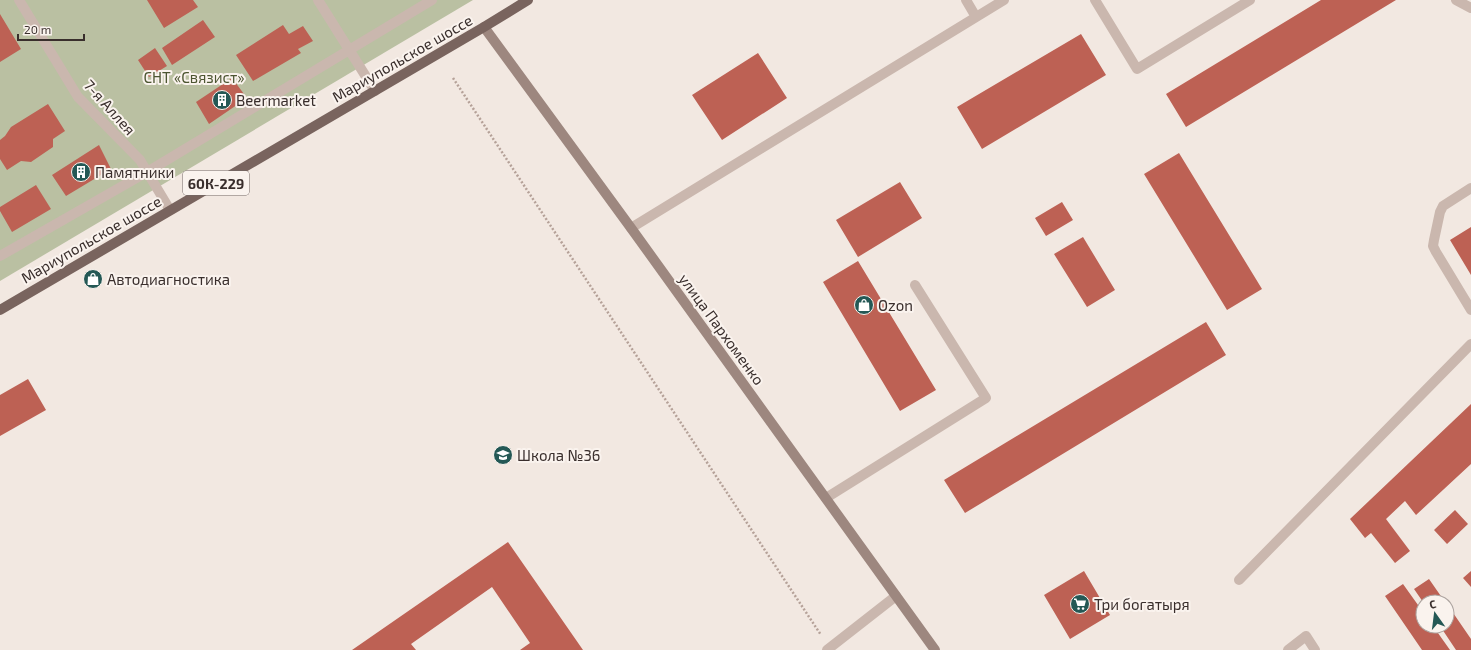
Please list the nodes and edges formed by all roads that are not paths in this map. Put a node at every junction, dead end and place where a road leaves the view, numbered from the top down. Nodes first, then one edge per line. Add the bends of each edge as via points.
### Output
1 (19, 0) edge
2 (318, 0) edge
3 (432, 0) edge
4 (528, 0) edge
5 (966, 0) edge
6 (1004, 0) edge
7 (1095, 0) edge
8 (1250, 0) edge
9 (1456, 0) edge
10 (1471, 8) edge
11 (976, 17) junction
12 (484, 27) junction
13 (350, 50) junction
14 (374, 91) junction
15 (147, 172) junction
16 (1471, 188) edge
17 (170, 210) junction
18 (631, 228) junction
19 (0, 256) edge
20 (915, 285) dead end
21 (0, 310) edge
22 (1471, 310) edge
23 (1471, 344) edge
24 (826, 498) junction
25 (1238, 580) dead end
26 (896, 596) junction
27 (828, 649) edge
28 (935, 650) edge
29 (1288, 650) edge
30 (1315, 650) edge

1 - 15 lane, 7-я Аллея via 78,97 140,160
2 - 13 lane
3 - 13 lane
4 - 12 main road, Мариупольское шоссе / 60К-229
5 - 11 lane
6 - 11 lane
7 - 8 lane via 1136,69
9 - 10 lane
11 - 18 lane
12 - 14 main road, Мариупольское шоссе / 60К-229
12 - 18 street, улица Пархоменко
13 - 14 lane
13 - 15 lane
14 - 17 main road, Мариупольское шоссе / 60К-229
15 - 17 lane, 7-я Аллея
15 - 19 lane
16 - 22 lane via 1443,206 1434,246
17 - 21 main road, Мариупольское шоссе / 60К-229
18 - 24 street, улица Пархоменко
20 - 24 lane via 986,398
23 - 25 lane
24 - 26 street, улица Пархоменко
26 - 27 lane
26 - 28 street, улица Пархоменко
29 - 30 lane via 1306,636

